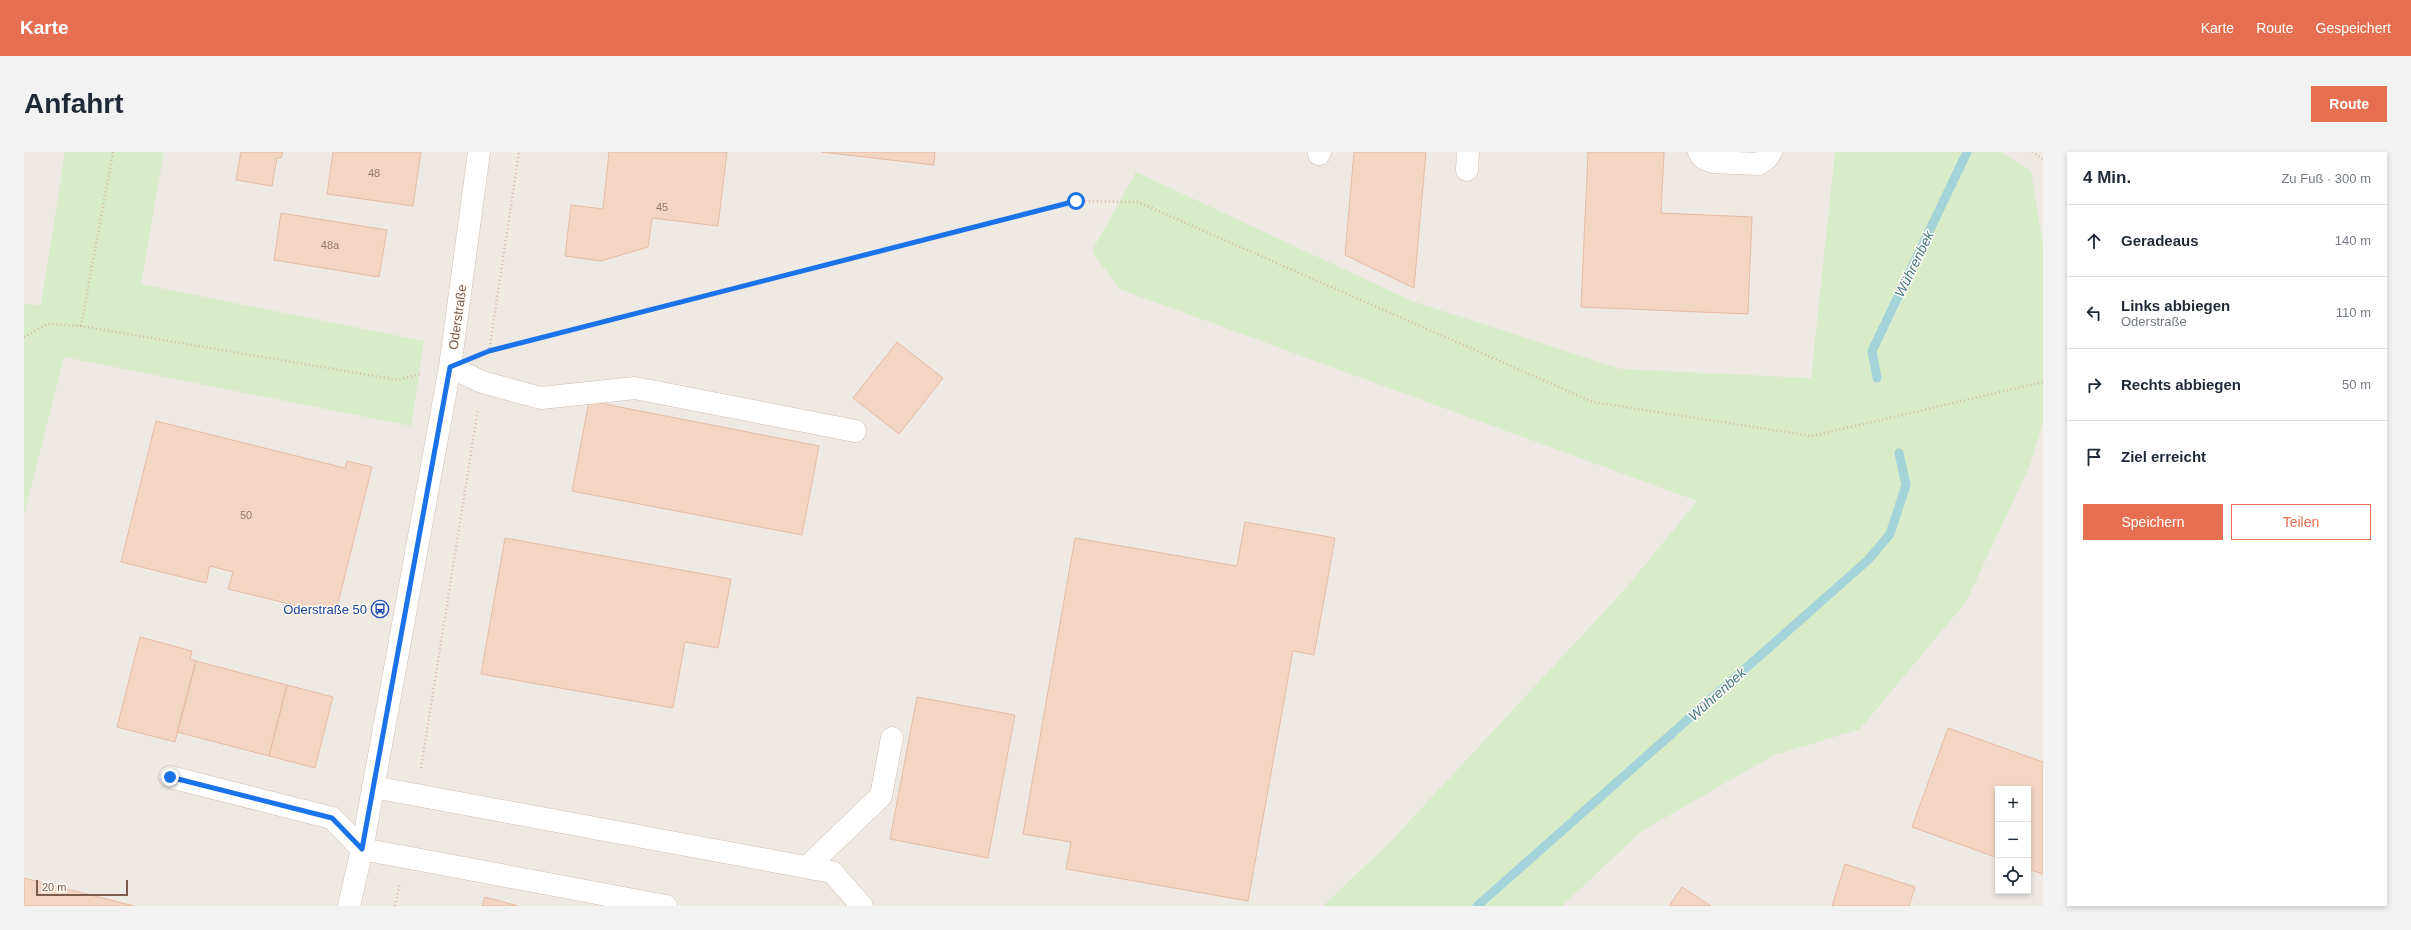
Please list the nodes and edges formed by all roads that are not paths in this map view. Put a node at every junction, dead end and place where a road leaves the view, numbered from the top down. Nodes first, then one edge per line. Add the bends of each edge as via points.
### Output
1 (479, 152) edge
2 (1699, 152) edge
3 (1771, 152) edge
4 (450, 367) junction
5 (855, 432) dead end
6 (892, 738) dead end
7 (170, 777) dead end
8 (374, 787) junction
9 (362, 849) junction
10 (807, 868) junction
11 (350, 906) edge
12 (666, 906) edge
13 (862, 906) edge

1 - 4 street, Oderstraße
2 - 3 street via 1703,158 1713,162 1758,164
4 - 5 street via 482,382 541,398 635,388
4 - 8 street, Oderstraße
6 - 10 street via 881,796
7 - 9 street via 332,818
8 - 9 street, Oderstraße
8 - 10 street
9 - 11 street, Oderstraße
9 - 12 street
10 - 13 street via 832,872

